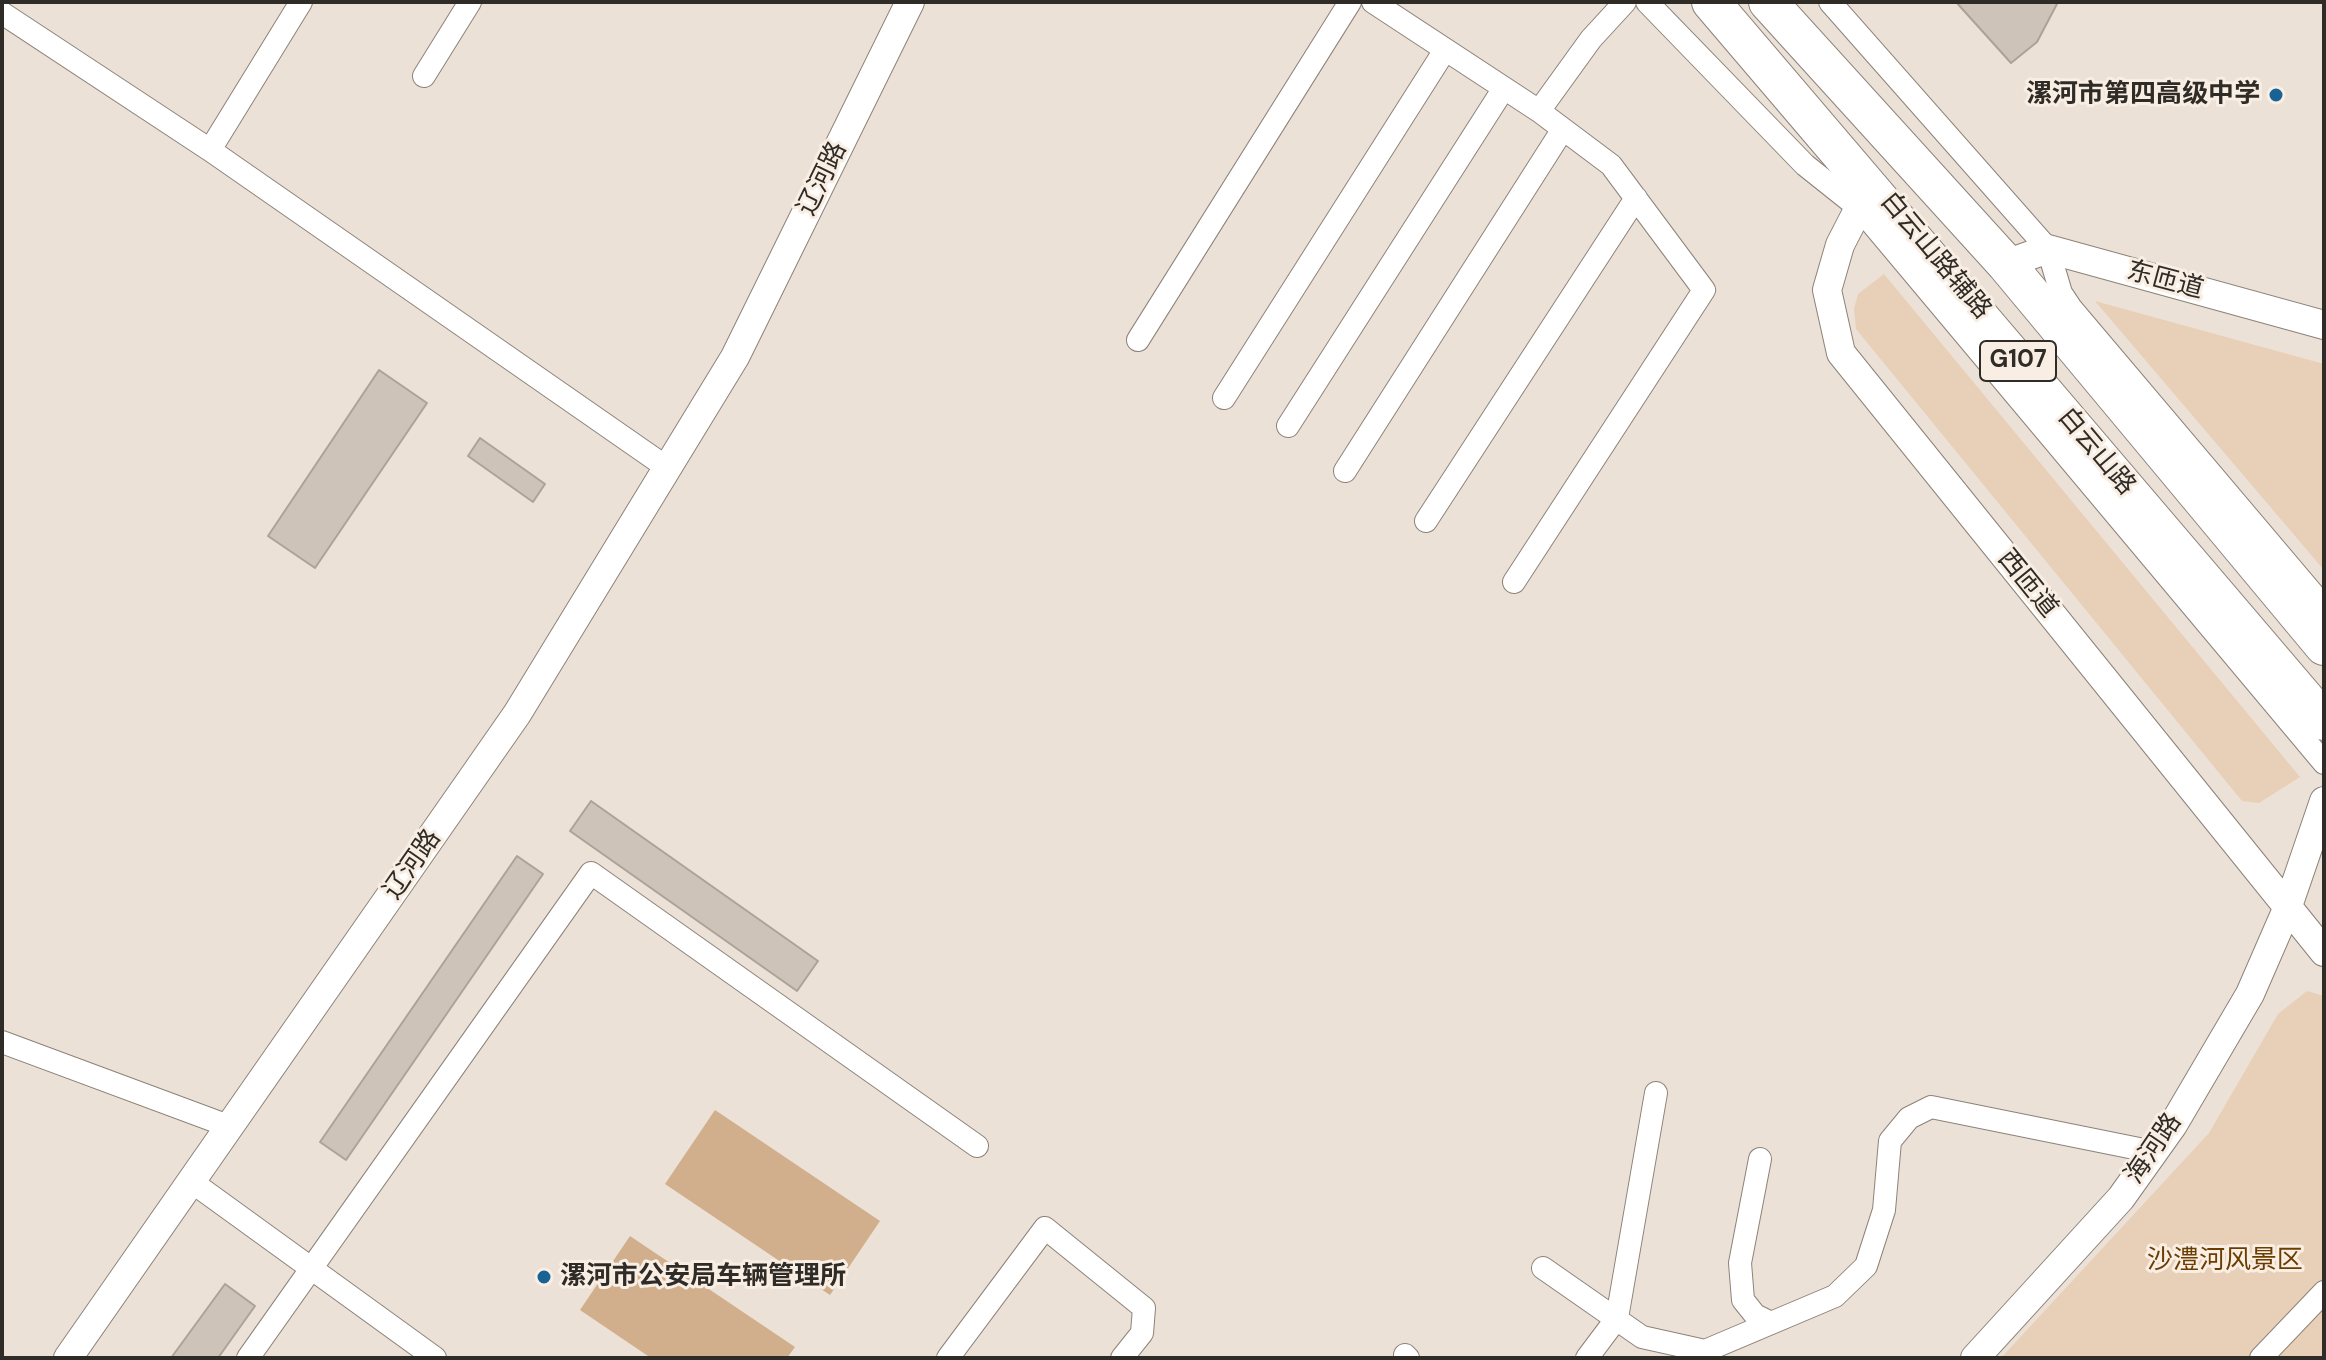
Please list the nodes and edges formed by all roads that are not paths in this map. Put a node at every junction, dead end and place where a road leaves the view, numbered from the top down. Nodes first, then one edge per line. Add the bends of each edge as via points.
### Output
1 (301, 2) edge
2 (470, 2) edge
3 (890, 2) edge
4 (910, 2) edge
5 (1350, 2) edge
6 (1373, 2) edge
7 (1625, 2) edge
8 (1647, 2) edge
9 (1711, 2) edge
10 (1768, 2) edge
11 (1830, 2) edge
12 (2, 13) edge
13 (1445, 50) junction
14 (424, 76) dead end
15 (1504, 88) junction
16 (1539, 111) junction
17 (1563, 129) junction
18 (210, 150) junction
19 (1636, 198) junction
20 (1867, 200) junction
21 (2048, 249) junction
22 (2006, 264) junction
23 (2324, 325) edge
24 (1138, 340) dead end
25 (735, 357) junction
26 (1224, 398) dead end
27 (1288, 426) dead end
28 (669, 469) junction
29 (1345, 471) dead end
30 (1426, 521) dead end
31 (1514, 582) dead end
32 (2324, 607) edge
33 (2324, 646) edge
34 (2320, 744) edge
35 (2324, 801) edge
36 (2324, 865) edge
37 (2287, 909) junction
38 (2324, 952) edge
39 (2, 1042) edge
40 (1656, 1093) dead end
41 (231, 1127) junction
42 (977, 1146) dead end
43 (2154, 1152) junction
44 (1760, 1159) dead end
45 (192, 1182) junction
46 (1543, 1268) dead end
47 (312, 1269) junction
48 (2324, 1292) edge
49 (1617, 1318) junction
50 (1769, 1322) junction
51 (1705, 1355) edge
52 (68, 1358) edge
53 (248, 1358) edge
54 (435, 1358) edge
55 (948, 1358) edge
56 (1122, 1358) edge
57 (1587, 1358) edge
58 (1975, 1358) edge
59 (2261, 1358) edge

1 - 18 street
2 - 14 street
3 - 25 street, 辽河路
4 - 25 street, 辽河路
5 - 24 street
6 - 13 street
7 - 16 street
8 - 20 street, 白云山路辅路 via 1805,165
9 - 20 highway, 白云山路 / G107
10 - 22 highway, 白云山路 / G107
11 - 21 street
12 - 18 street
13 - 15 street
13 - 26 street
15 - 16 street
15 - 27 street
16 - 17 street
17 - 19 street via 1611,165
17 - 29 street
18 - 28 street
19 - 30 street
19 - 31 street via 1704,290
20 - 34 highway, 白云山路 / G107
20 - 37 street, 西匝道 via 1840,245 1827,290 1841,353
21 - 22 street
21 - 23 street, 东匝道
21 - 32 street via 2071,308
22 - 33 highway, 白云山路 / G107
25 - 28 street, 辽河路
28 - 41 street, 辽河路 via 517,714
35 - 37 street, 海河路
36 - 37 street, 海河路
37 - 38 street, 西匝道
37 - 43 street, 海河路 via 2250,994
39 - 41 street
40 - 49 street
41 - 45 street, 辽河路
42 - 47 street via 591,873
43 - 50 street via 1931,1107 1909,1118 1890,1141 1884,1210 1866,1266 1835,1296
43 - 58 street, 海河路 via 2121,1198
44 - 50 street via 1740,1263 1743,1300
45 - 47 street
45 - 52 street, 辽河路
46 - 49 street
47 - 53 street
47 - 54 street
48 - 59 street
49 - 51 street via 1642,1337
49 - 57 street
50 - 51 street
55 - 56 street via 1045,1228 1144,1308 1142,1333

